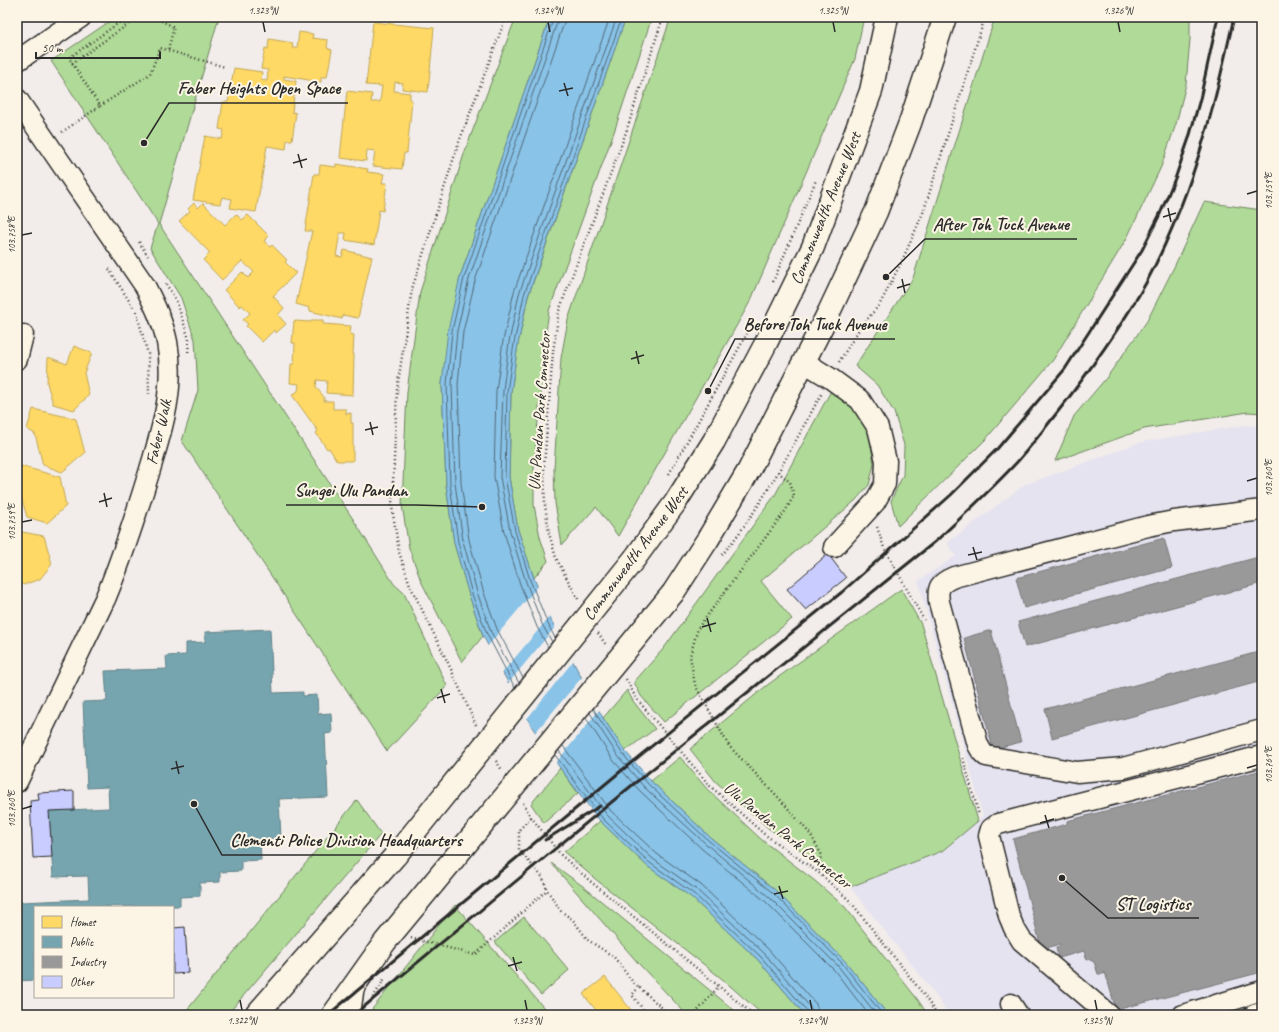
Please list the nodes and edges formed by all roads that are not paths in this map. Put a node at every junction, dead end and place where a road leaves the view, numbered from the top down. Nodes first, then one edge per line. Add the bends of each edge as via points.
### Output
1 (887, 17) edge
2 (902, 17) edge
3 (945, 17) edge
4 (75, 21) edge
5 (17, 61) edge
6 (871, 91) junction
7 (17, 99) edge
8 (23, 335) dead end
9 (17, 359) edge
10 (804, 362) junction
11 (1262, 510) edge
12 (834, 548) dead end
13 (1262, 730) edge
14 (1262, 756) edge
15 (17, 782) edge
16 (354, 985) junction
17 (1262, 990) edge
18 (1262, 1013) edge
19 (256, 1015) edge
20 (333, 1015) edge
21 (350, 1015) edge
22 (1109, 1015) edge
23 (1183, 1015) edge
24 (1254, 1015) edge

1 - 6 main road, Commonwealth Avenue West
2 - 6 main road
3 - 10 main road via 910,123 876,212
4 - 5 street
6 - 19 main road, Commonwealth Avenue West, bridge via 813,247 766,344 714,440 675,503 635,558 396,854
7 - 15 street, Faber Walk via 145,286 158,312 167,343 170,378 165,418 131,532 105,599
8 - 9 street
10 - 12 street via 860,400 878,428 886,461 885,484 875,502
10 - 16 main road, bridge via 749,470 673,593 385,942
11 - 13 street via 1148,526 954,577 940,586 938,594 978,745 986,756 1077,772 1123,768
14 - 22 street via 998,824 991,828 989,836 1009,916 1022,941
16 - 20 main road
16 - 21 street
17 - 23 street
18 - 24 street

